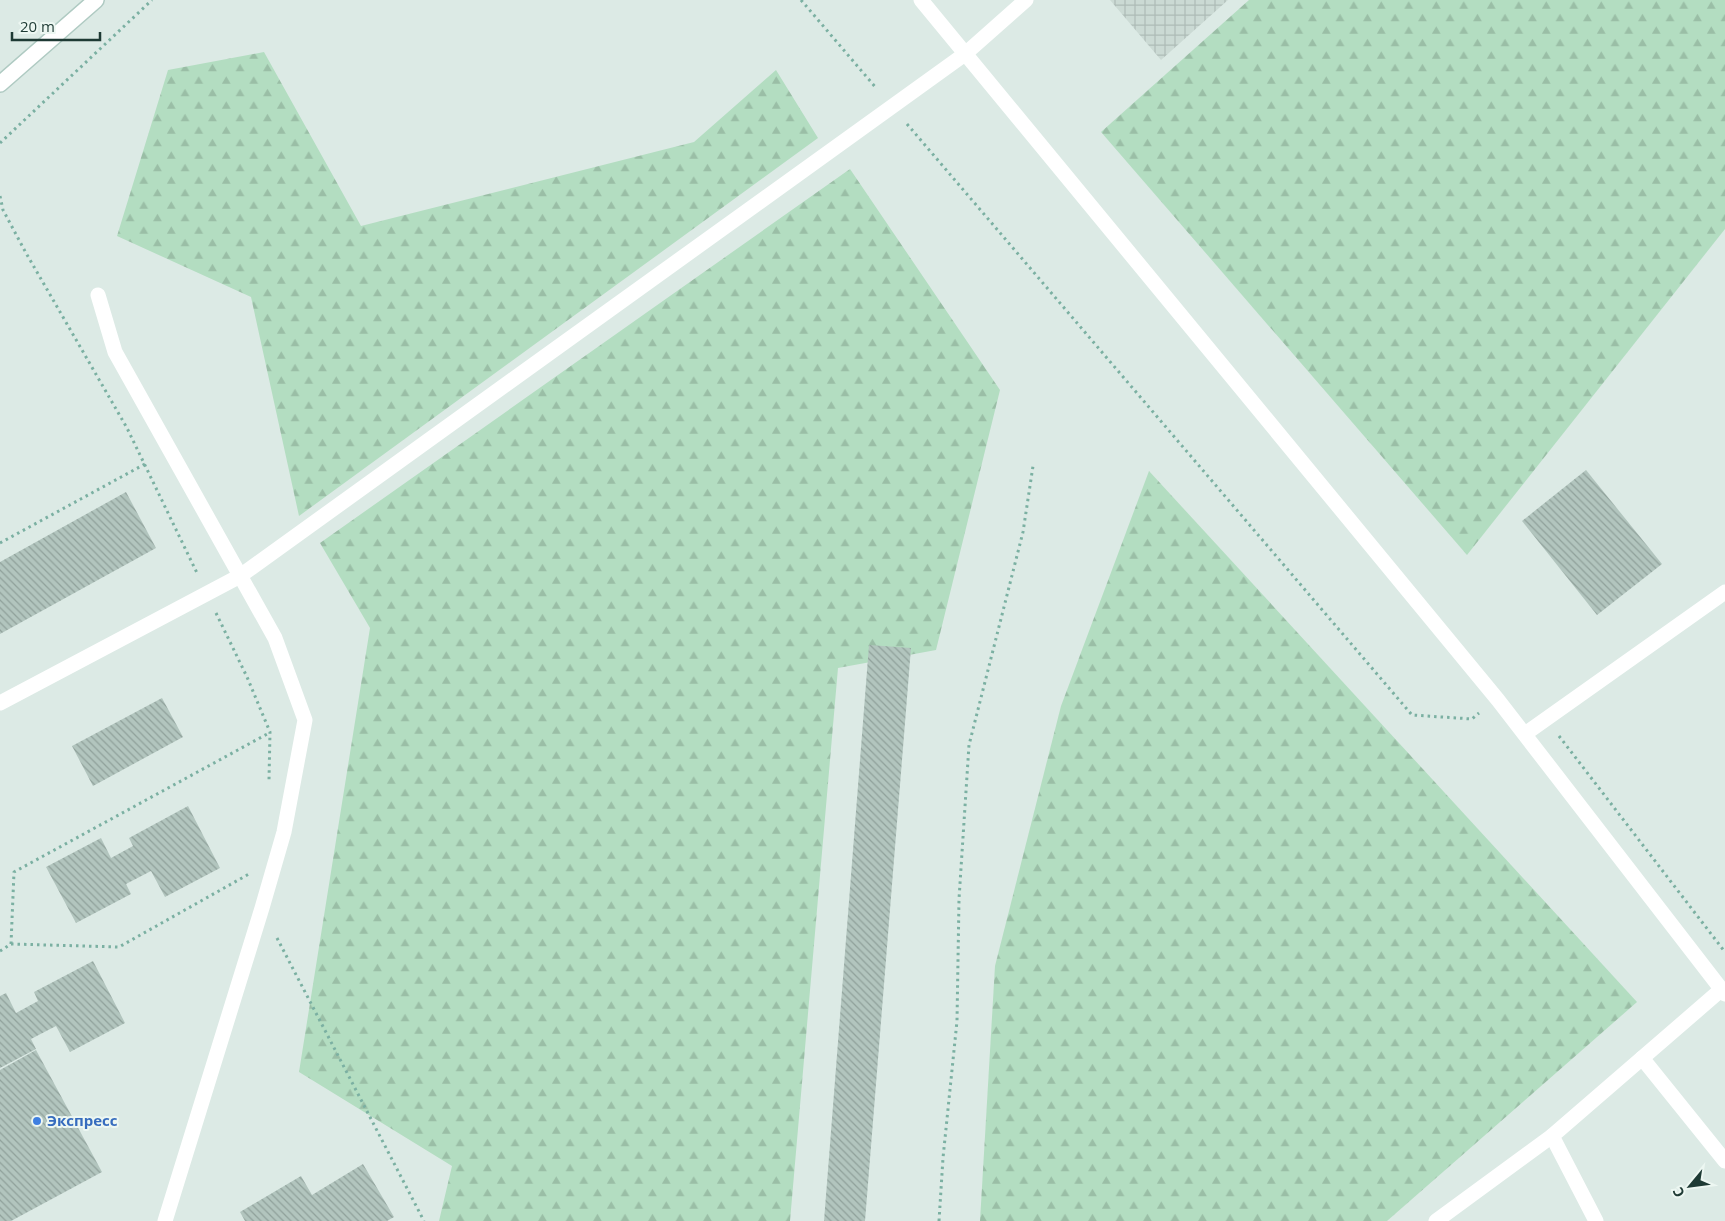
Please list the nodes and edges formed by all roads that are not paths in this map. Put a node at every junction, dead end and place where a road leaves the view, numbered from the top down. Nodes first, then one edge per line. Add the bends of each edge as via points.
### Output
1 (96, 0) edge
2 (921, 0) edge
3 (1026, 0) edge
4 (965, 54) junction
5 (0, 84) edge
6 (98, 295) dead end
7 (240, 576) junction
8 (1725, 592) edge
9 (0, 703) edge
10 (1525, 734) junction
11 (1723, 991) edge
12 (1642, 1058) junction
13 (1552, 1136) junction
14 (1725, 1161) edge
15 (165, 1221) edge
16 (1436, 1221) edge
17 (1596, 1221) edge

1 - 5 street
2 - 4 street
3 - 4 street
4 - 7 street
4 - 10 street
6 - 7 street via 114,352
7 - 9 street
7 - 15 street via 275,638 305,720 284,832
8 - 10 street
10 - 11 street
11 - 12 street
12 - 13 street
12 - 14 street
13 - 16 street
13 - 17 street

